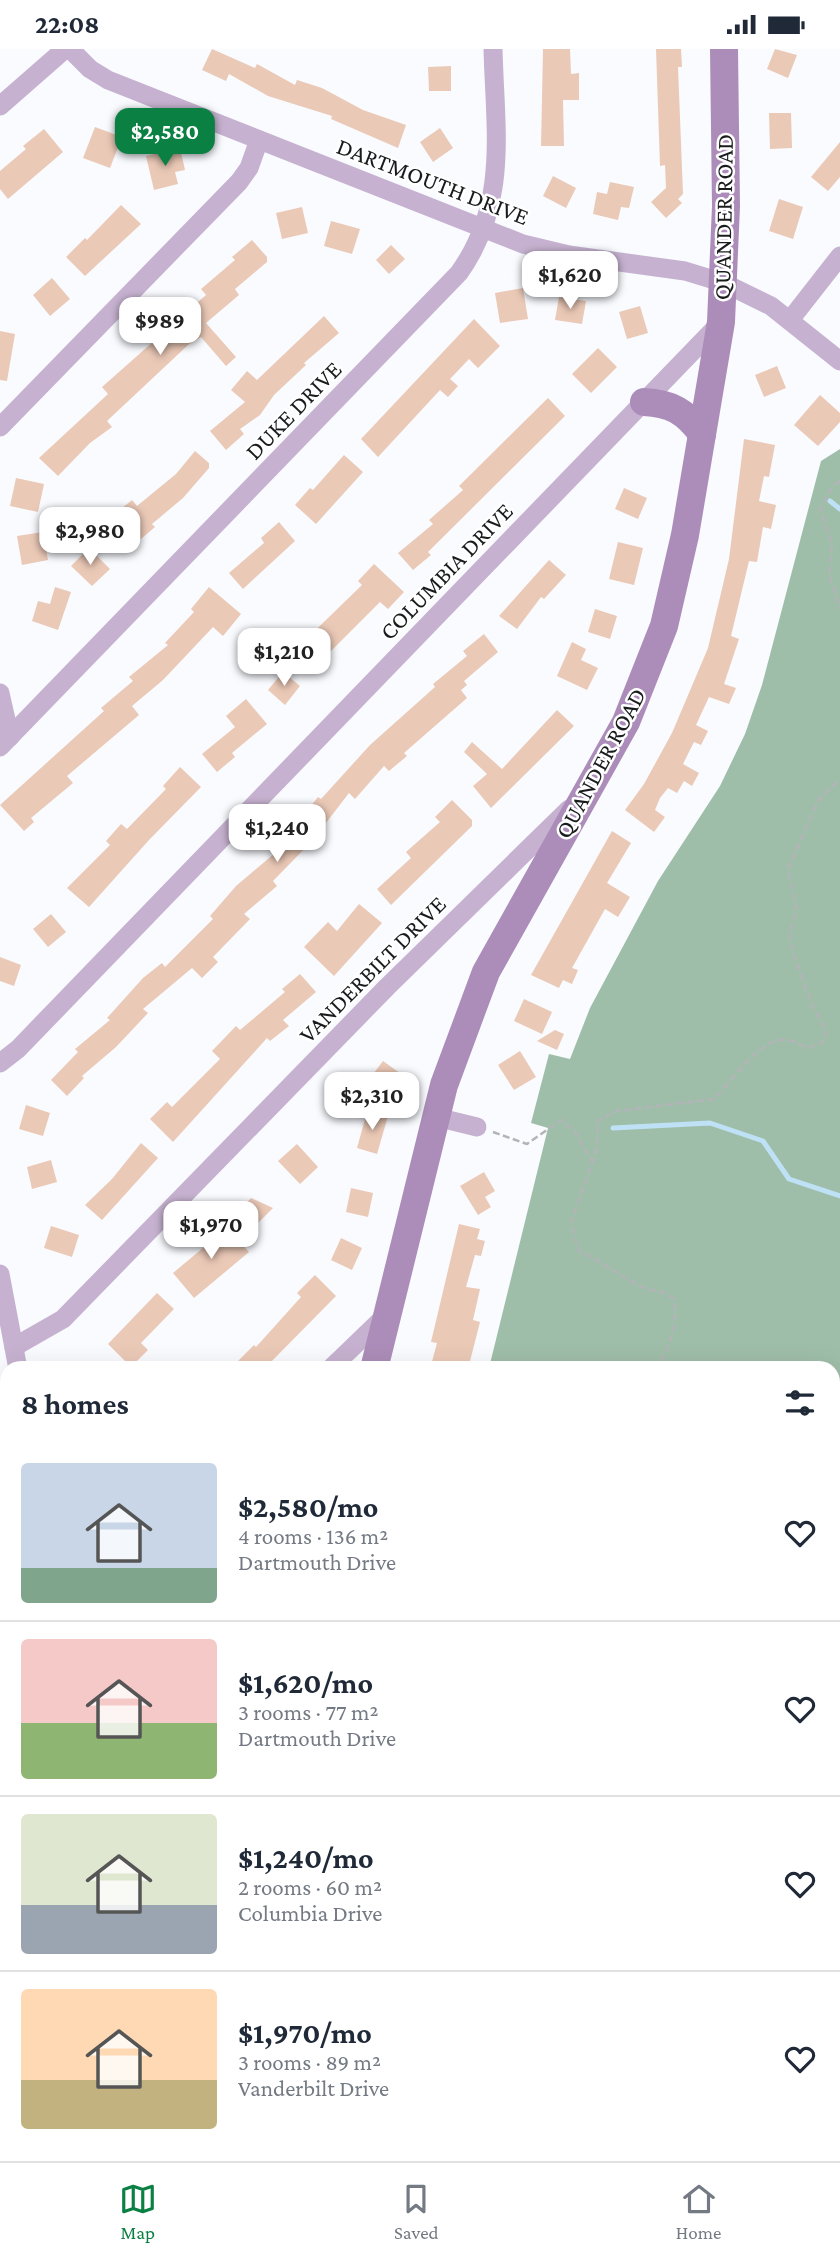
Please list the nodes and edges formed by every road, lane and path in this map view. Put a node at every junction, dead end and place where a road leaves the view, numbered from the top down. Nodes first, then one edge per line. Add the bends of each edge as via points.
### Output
1 (68, 49) edge
2 (493, 49) edge
3 (724, 49) edge
4 (0, 106) edge
5 (259, 140) junction
6 (484, 229) junction
7 (840, 256) edge
8 (724, 283) junction
9 (790, 320) junction
10 (721, 322) junction
11 (840, 361) edge
12 (644, 402) junction
13 (0, 427) edge
14 (702, 434) junction
15 (840, 481) edge
16 (840, 608) edge
17 (0, 693) edge
18 (5, 742) edge
19 (840, 779) edge
20 (582, 796) junction
21 (0, 1063) edge
22 (436, 1117) junction
23 (477, 1127) joint
24 (592, 1163) junction
25 (0, 1274) edge
26 (386, 1316) junction
27 (14, 1347) junction
28 (17, 1361) edge
29 (338, 1361) edge
30 (376, 1361) edge
31 (661, 1361) edge

1 - 4 street
1 - 5 street, DARTMOUTH DRIVE via 108,80
2 - 6 street, DUKE DRIVE via 496,170 494,199
3 - 8 street, QUANDER ROAD
5 - 6 street, DARTMOUTH DRIVE
5 - 13 street via 239,181
6 - 8 street, DARTMOUTH DRIVE via 569,255 685,271
6 - 18 street, DUKE DRIVE via 459,273
7 - 9 street
8 - 9 street, DARTMOUTH DRIVE
8 - 10 street, QUANDER ROAD
9 - 11 street, DARTMOUTH DRIVE
10 - 12 street, COLUMBIA DRIVE
10 - 14 street, QUANDER ROAD
12 - 14 street via 672,406
12 - 21 street, COLUMBIA DRIVE
14 - 20 street, QUANDER ROAD via 664,626 626,722
15 - 16 path via 820,509 832,544 829,575
17 - 18 street
19 - 24 path via 819,799 788,869 797,910 789,932 793,953 827,1031 822,1042 808,1048 784,1039 769,1045 733,1075 714,1099 608,1113 598,1120
20 - 22 street, QUANDER ROAD via 486,972 464,1024
20 - 27 street, VANDERBILT DRIVE via 387,986 63,1319
22 - 23 street
22 - 26 street, QUANDER ROAD
23 - 24 path via 527,1144 561,1120 575,1132
24 - 31 path via 571,1223 579,1251 641,1287 662,1290 674,1299 676,1315 668,1352
25 - 27 street
26 - 29 street
26 - 30 street, QUANDER ROAD
27 - 28 street

